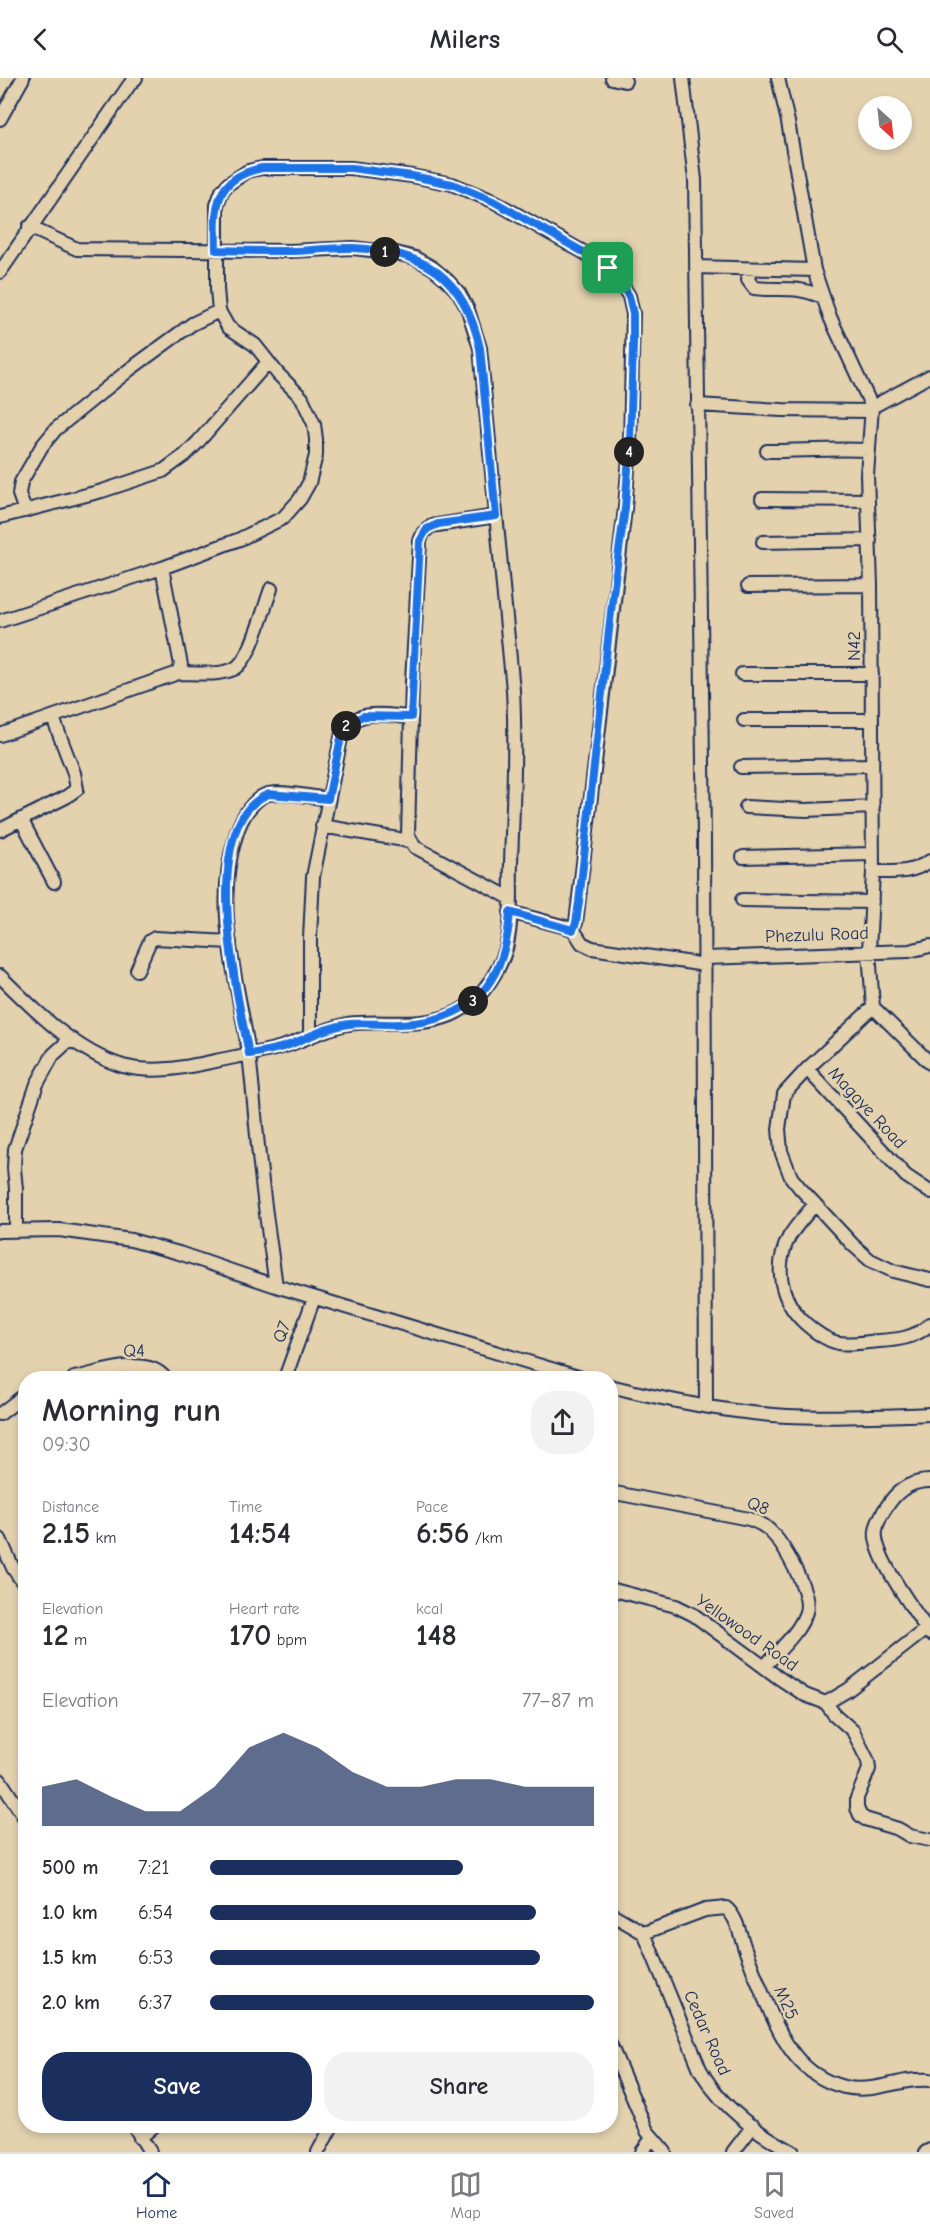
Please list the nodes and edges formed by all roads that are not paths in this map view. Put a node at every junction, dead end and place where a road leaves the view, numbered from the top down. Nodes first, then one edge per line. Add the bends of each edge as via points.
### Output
1 (23, 78) edge
2 (683, 78) edge
3 (778, 78) edge
4 (130, 80) edge
5 (0, 118) edge
6 (29, 227) junction
7 (216, 250) junction
8 (696, 267) junction
9 (750, 269) junction
10 (814, 270) junction
11 (0, 272) edge
12 (823, 297) junction
13 (219, 311) junction
14 (267, 362) junction
15 (930, 376) edge
16 (698, 405) junction
17 (872, 409) junction
18 (869, 450) junction
19 (766, 451) dead end
20 (762, 499) dead end
21 (868, 500) junction
22 (25, 511) junction
23 (496, 516) junction
24 (0, 517) edge
25 (870, 540) junction
26 (763, 542) dead end
27 (162, 568) junction
28 (871, 585) junction
29 (748, 586) dead end
30 (270, 589) dead end
31 (0, 621) edge
32 (177, 673) junction
33 (742, 674) dead end
34 (872, 674) junction
35 (411, 717) junction
36 (53, 718) junction
37 (744, 720) dead end
38 (872, 720) junction
39 (0, 735) edge
40 (872, 765) junction
41 (741, 766) dead end
42 (328, 799) junction
43 (746, 807) dead end
44 (873, 807) junction
45 (21, 819) junction
46 (322, 826) junction
47 (0, 830) edge
48 (410, 842) junction
49 (873, 854) junction
50 (743, 857) dead end
51 (930, 861) edge
52 (873, 872) junction
53 (54, 882) dead end
54 (510, 898) junction
55 (742, 900) dead end
56 (872, 902) junction
57 (510, 912) junction
58 (573, 930) junction
59 (231, 942) junction
60 (930, 946) edge
61 (869, 951) junction
62 (705, 961) junction
63 (137, 970) dead end
64 (0, 976) edge
65 (873, 1007) junction
66 (310, 1035) junction
67 (73, 1040) junction
68 (249, 1054) junction
69 (930, 1063) edge
70 (807, 1069) junction
71 (930, 1192) edge
72 (815, 1204) junction
73 (16, 1230) junction
74 (0, 1231) edge
75 (930, 1280) edge
76 (276, 1286) junction
77 (314, 1298) junction
78 (930, 1324) edge
79 (119, 1371) edge
80 (159, 1371) edge
81 (288, 1371) edge
82 (558, 1371) edge
83 (618, 1388) edge
84 (18, 1400) edge
85 (706, 1406) junction
86 (0, 1414) edge
87 (930, 1414) edge
88 (929, 1483) edge
89 (618, 1494) edge
90 (0, 1539) edge
91 (18, 1575) edge
92 (618, 1591) edge
93 (929, 1629) edge
94 (764, 1667) junction
95 (826, 1703) junction
96 (0, 1780) edge
97 (18, 1808) edge
98 (930, 1840) edge
99 (618, 1918) edge
100 (644, 1933) junction
101 (618, 2063) edge
102 (930, 2080) edge
103 (753, 2126) junction
104 (138, 2133) edge
105 (147, 2133) edge
106 (328, 2133) edge
107 (651, 2138) junction
108 (141, 2139) junction
109 (150, 2152) edge
110 (318, 2152) edge
111 (642, 2152) edge
112 (665, 2152) edge
113 (734, 2152) edge
114 (793, 2152) edge

1 - 5 street
2 - 8 street via 695,180
3 - 10 street
4 - 6 street
6 - 7 street via 77,249
6 - 11 street
7 - 13 street
7 - 23 street via 353,248 396,253 415,258 447,279 468,310 480,348
7 - 58 street via 217,205 222,191 236,177 262,168 351,168 435,180 493,201 608,268 629,296 633,345 625,508
8 - 9 street
8 - 16 street
9 - 10 street
9 - 12 street via 748,280 754,288 796,288
10 - 12 street
12 - 17 street
13 - 14 street via 228,327 255,345
13 - 22 street via 192,324 56,429 21,482
14 - 22 street via 198,442 163,471
14 - 27 street via 298,392 314,424 316,455 309,483 283,518 268,527
15 - 17 street
16 - 17 street via 782,410
16 - 62 street
17 - 18 street, N42
18 - 19 street
18 - 21 street, N42
20 - 21 street
21 - 25 street, N42
22 - 24 street
23 - 35 street via 438,524 423,533 416,589
23 - 54 street via 515,735
25 - 26 street
25 - 28 street, N42
27 - 31 street
27 - 32 street via 181,665
28 - 29 street
28 - 34 street, N42
30 - 32 street via 240,665 223,671
32 - 36 street
33 - 34 street
34 - 38 street, N42
35 - 42 street via 363,716 347,724
35 - 48 street
36 - 39 street
36 - 45 street via 77,789
37 - 38 street
38 - 40 street, N42
40 - 41 street
40 - 44 street, N42
42 - 46 street
42 - 59 street via 276,793 262,796 252,805 238,829 227,872
43 - 44 street
44 - 49 street, N42
45 - 47 street
45 - 53 street
46 - 48 street
46 - 66 street via 312,877
48 - 54 street
49 - 50 street
49 - 52 street, N42
51 - 52 street via 908,872
52 - 56 street, N42
54 - 57 street
55 - 56 street
56 - 61 street, N42
57 - 58 street
57 - 66 street via 501,961 484,990 451,1015 399,1024 348,1024
58 - 62 street, Phezulu Road via 582,943 592,948
59 - 63 street via 155,938
59 - 68 street
60 - 61 street, Phezulu Road via 909,951
61 - 62 street, Phezulu Road
61 - 65 street, N42
62 - 85 street
64 - 67 street
65 - 69 street
65 - 70 street
66 - 68 street
67 - 68 street via 85,1050 146,1071
67 - 73 street via 53,1055 37,1084 15,1149
68 - 76 street
70 - 71 street, Magaye Road via 900,1170
70 - 72 street via 784,1094 780,1140 791,1177
72 - 75 street via 870,1260 893,1271
72 - 78 street via 790,1236 782,1262 784,1295 798,1317 838,1343 895,1340 914,1335
73 - 74 street
73 - 76 street via 59,1230 131,1240
76 - 77 street
77 - 81 street, Q7
77 - 82 street
79 - 80 street, Q4 via 144,1365
83 - 85 street
84 - 86 street
85 - 87 street via 785,1416
88 - 93 street via 918,1481 888,1505 878,1522 876,1537 881,1556
89 - 94 street, Q8 via 749,1519 771,1531 798,1575 808,1605 798,1627
90 - 91 street
92 - 94 street, Yellowood Road via 666,1603 694,1615
93 - 95 street
94 - 95 street, Yellowood Road via 806,1695
95 - 98 street via 853,1731 868,1761 869,1769 856,1798 860,1815
96 - 97 street
99 - 100 street
100 - 102 street, M25 via 705,1910 726,1908 734,1918 786,2045 806,2068 830,2082 862,2089
100 - 103 street, Cedar Road via 707,2081 717,2095
101 - 107 street
103 - 113 street
103 - 114 street, Cedar Road
104 - 108 street
105 - 108 street
106 - 110 street
107 - 111 street
107 - 112 street
108 - 109 street

